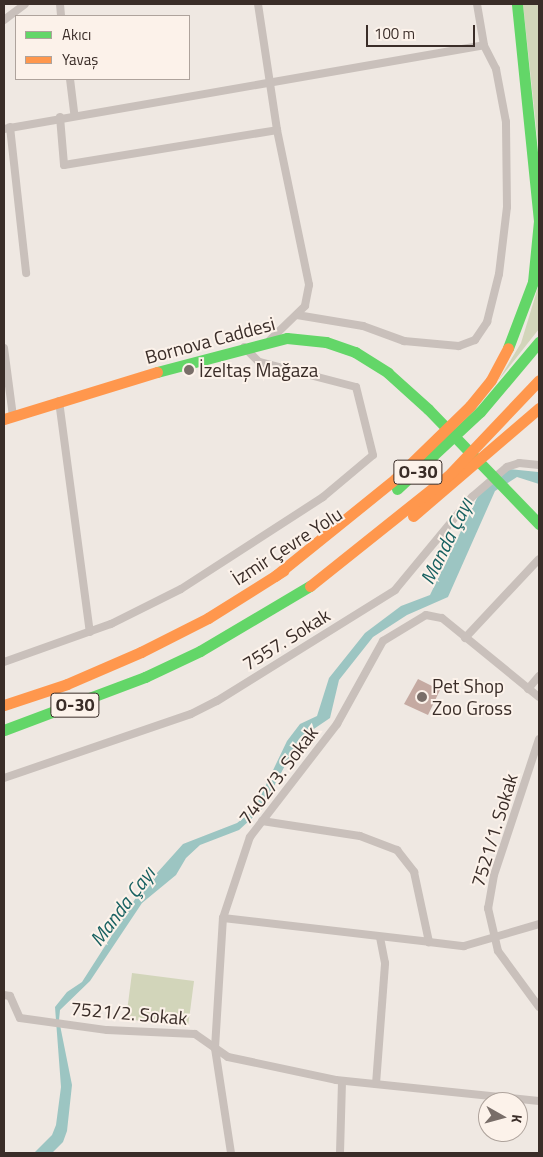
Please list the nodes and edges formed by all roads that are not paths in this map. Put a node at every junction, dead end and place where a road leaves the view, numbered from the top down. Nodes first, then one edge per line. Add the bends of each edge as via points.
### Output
1 (24, 4) edge
2 (258, 4) edge
3 (477, 4) edge
4 (517, 4) edge
5 (4, 20) edge
6 (484, 45) junction
7 (70, 80) edge
8 (269, 84) junction
9 (74, 113) junction
10 (60, 116) junction
11 (7, 128) edge
12 (277, 130) junction
13 (26, 273) dead end
14 (297, 315) junction
15 (269, 342) junction
16 (539, 342) edge
17 (244, 347) junction
18 (4, 348) edge
19 (539, 380) edge
20 (59, 401) junction
21 (539, 408) edge
22 (9, 418) edge
23 (539, 465) edge
24 (539, 522) edge
25 (539, 559) edge
26 (275, 576) junction
27 (301, 593) junction
28 (90, 632) junction
29 (465, 638) junction
30 (4, 662) edge
31 (539, 676) edge
32 (528, 689) junction
33 (539, 697) edge
34 (4, 705) edge
35 (4, 730) edge
36 (539, 740) edge
37 (536, 758) edge
38 (4, 778) edge
39 (262, 821) junction
40 (222, 918) junction
41 (539, 924) edge
42 (492, 936) junction
43 (380, 938) junction
44 (429, 942) junction
45 (4, 995) edge
46 (538, 1003) edge
47 (215, 1048) junction
48 (342, 1080) junction
49 (376, 1084) junction
50 (539, 1102) edge
51 (231, 1153) edge
52 (340, 1153) edge

1 - 5 street
2 - 8 street
3 - 6 street
4 - 26 main road via 539,221 533,282 516,332 491,380 470,406 395,479
6 - 8 street
6 - 14 street via 496,69 506,122 507,207 499,274 487,322 475,340 459,346 404,341 363,326
7 - 9 street
8 - 9 street
8 - 12 street
9 - 10 street
10 - 11 street
10 - 12 street via 64,165
11 - 13 street
12 - 14 street via 309,285 305,306
14 - 15 street
15 - 17 main road, Bornova Caddesi
15 - 24 main road, Bornova Caddesi via 287,338 326,342 355,352 388,373
16 - 26 main road, İzmir Çevre Yolu / O-30 via 480,412 417,474 358,520
17 - 20 main road, Bornova Caddesi
17 - 28 street via 259,362 356,387 373,455 323,497 261,541 181,589
18 - 22 street
19 - 27 main road, O-30 via 448,476
20 - 22 main road, Bornova Caddesi
20 - 28 street
21 - 27 main road via 436,500
23 - 38 street, 7557. Sokak via 519,463 508,467 472,497 395,590 216,701 191,714
25 - 29 street
26 - 34 main road, İzmir Çevre Yolu / O-30 via 208,618 141,652 67,684
27 - 35 main road, O-30 via 153,674
28 - 30 street
29 - 32 street
29 - 39 street, 7402/3. Sokak via 442,618 426,615 383,641 337,724
31 - 32 street
32 - 33 street
36 - 37 street, 7521/1. Sokak
37 - 42 street, 7521/1. Sokak via 494,875 488,908
39 - 40 street, 7402/3. Sokak via 250,837
39 - 44 street via 360,836 397,850 414,872
40 - 43 street
40 - 47 street, 7402/3. Sokak
41 - 42 street
42 - 44 street via 464,946
42 - 46 street, 7521/1. Sokak via 504,963
43 - 44 street
43 - 49 street via 385,963
45 - 47 street, 7521/2. Sokak via 10,996 20,1018 107,1030 195,1034
47 - 48 street, 7521/2. Sokak via 228,1057
47 - 51 street, 7402/3. Sokak
48 - 49 street, 7521/2. Sokak
48 - 52 street
49 - 50 street, 7521/2. Sokak

